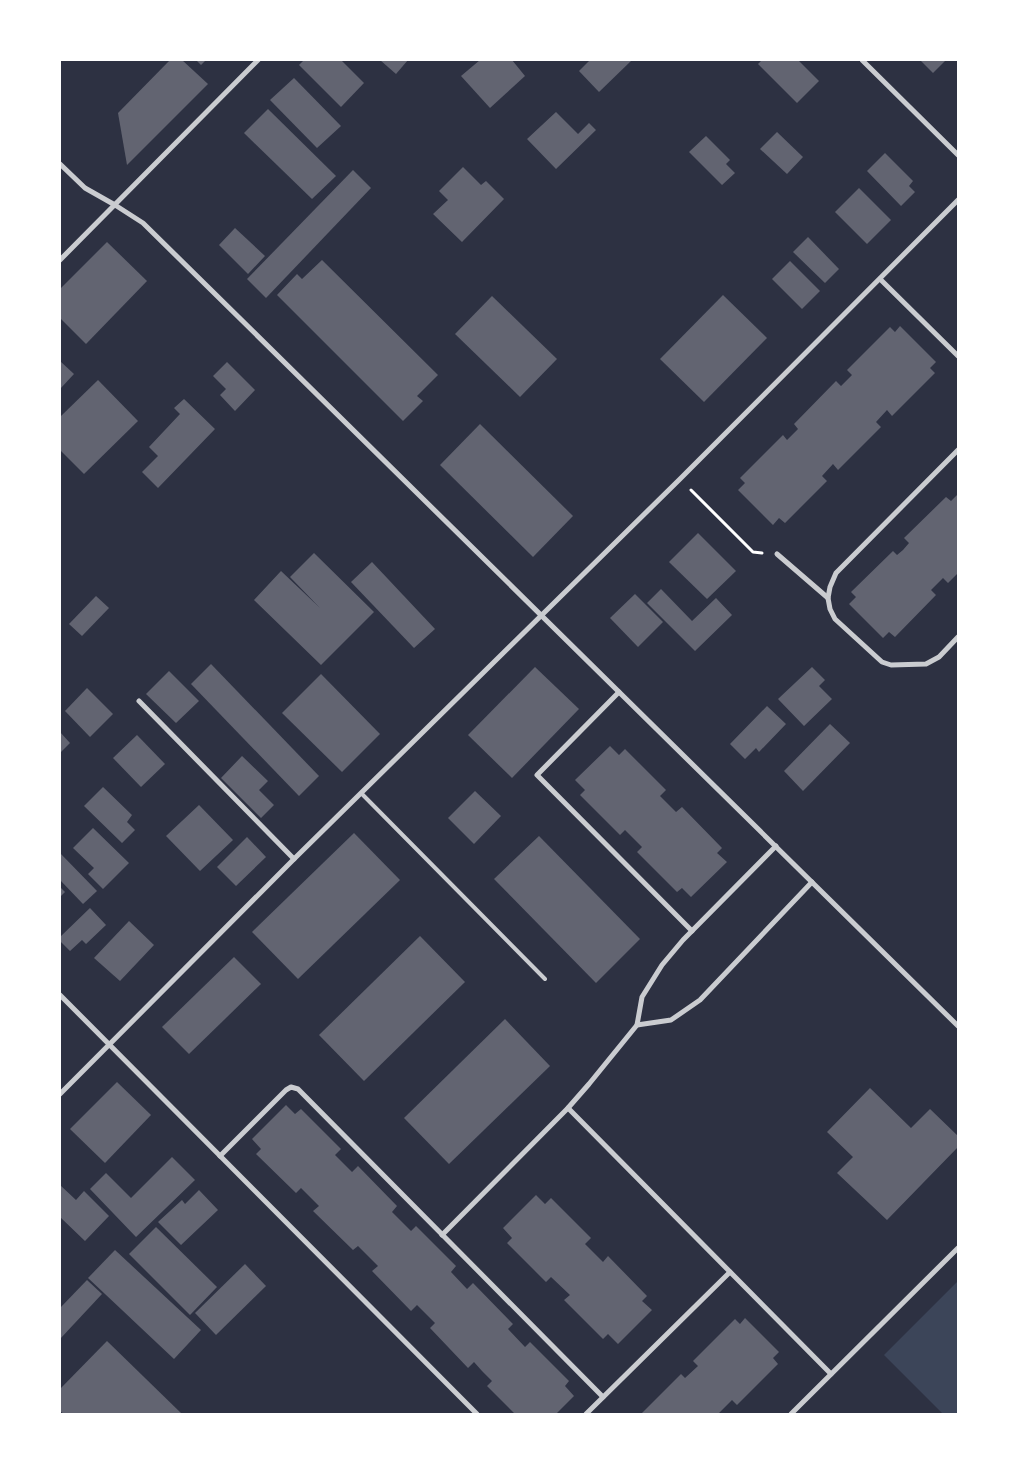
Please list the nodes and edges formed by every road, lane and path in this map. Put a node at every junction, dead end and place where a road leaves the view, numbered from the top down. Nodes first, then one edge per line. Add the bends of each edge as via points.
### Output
1 (258, 60) edge
2 (862, 60) edge
3 (958, 155) edge
4 (60, 164) edge
5 (958, 200) edge
6 (115, 205) junction
7 (60, 260) edge
8 (880, 279) junction
9 (958, 356) edge
10 (958, 450) edge
11 (680, 479) junction
12 (777, 554) joint
13 (828, 598) junction
14 (542, 617) junction
15 (958, 638) edge
16 (618, 692) junction
17 (139, 701) dead end
18 (362, 794) junction
19 (776, 846) junction
20 (294, 859) junction
21 (812, 882) junction
22 (692, 931) junction
23 (545, 979) dead end
24 (60, 995) edge
25 (636, 1025) junction
26 (958, 1026) edge
27 (110, 1045) junction
28 (60, 1094) edge
29 (568, 1108) junction
30 (220, 1156) junction
31 (442, 1235) junction
32 (958, 1248) edge
33 (730, 1272) junction
34 (831, 1374) junction
35 (603, 1397) junction
36 (477, 1414) edge
37 (586, 1414) edge
38 (791, 1414) edge

1 - 6 street
2 - 3 street
4 - 6 street via 84,188
5 - 8 street
6 - 7 street
6 - 14 street via 143,223
8 - 9 street
8 - 11 street
10 - 13 street via 836,573
11 - 12 path via 753,552
11 - 14 street
12 - 13 street
13 - 15 street via 835,619 882,662 891,665 926,664 939,657
14 - 16 street
14 - 18 street
16 - 19 street
16 - 22 street via 538,776
17 - 20 street
18 - 20 street
18 - 23 lane
19 - 21 street
19 - 22 street
20 - 27 street
21 - 25 street via 700,1000 671,1020
21 - 26 street
22 - 25 street via 662,965 642,997
24 - 27 street
25 - 29 street
27 - 28 street
27 - 30 street
29 - 31 street
29 - 33 street
30 - 31 street via 286,1090 291,1087 298,1089
30 - 36 street
31 - 35 street
32 - 34 street
33 - 34 street
33 - 35 street
34 - 38 street
35 - 37 street

